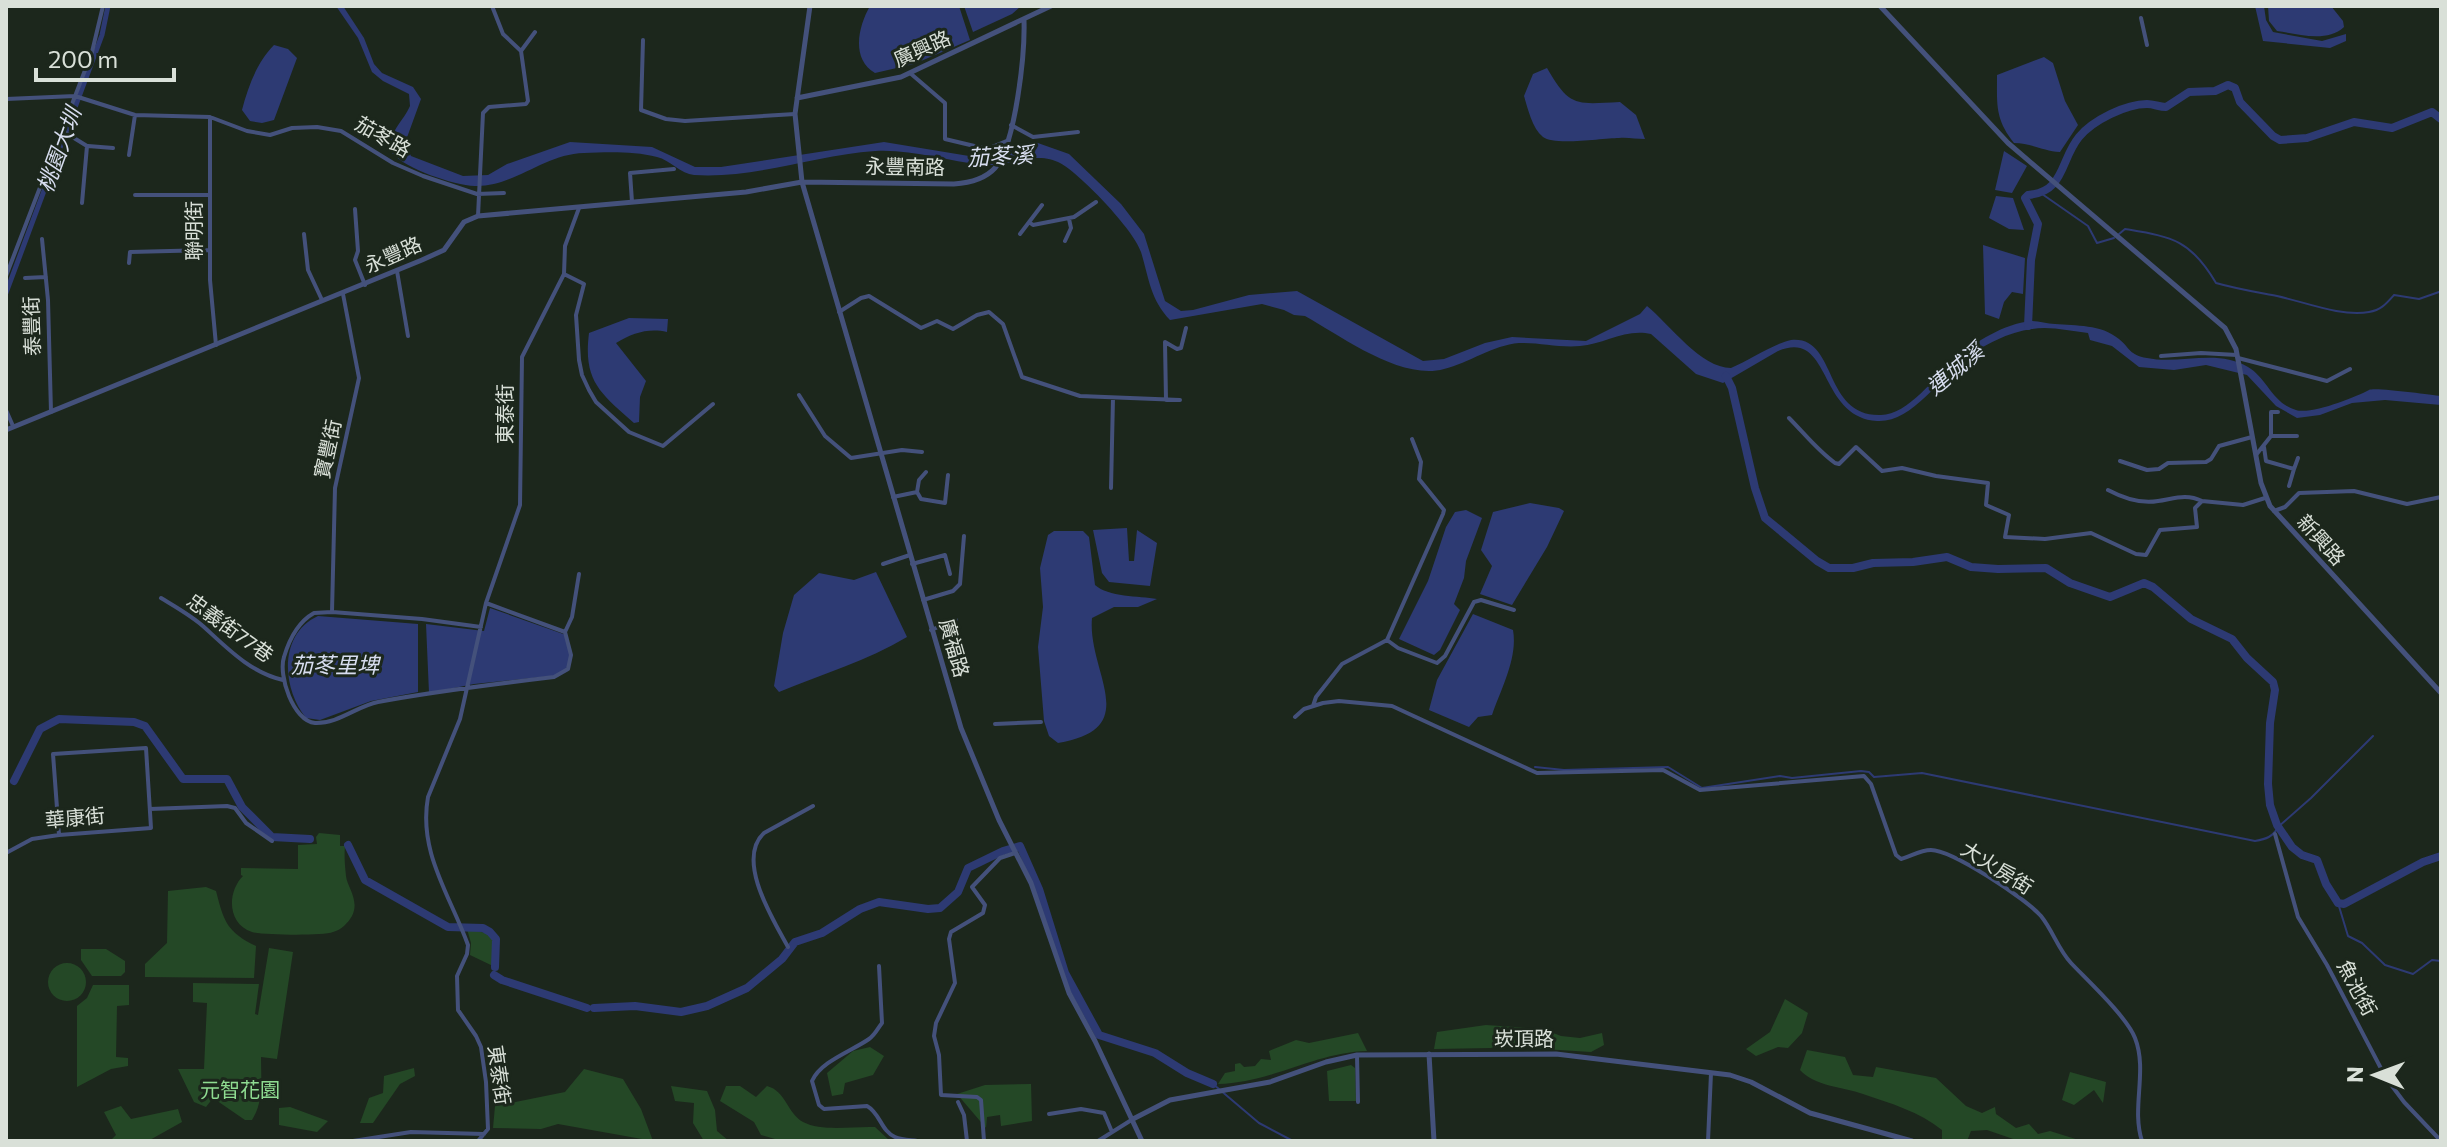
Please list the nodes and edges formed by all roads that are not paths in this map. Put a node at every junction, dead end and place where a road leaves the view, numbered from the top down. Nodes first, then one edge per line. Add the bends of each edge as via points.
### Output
1 (103, 6) edge
2 (492, 6) edge
3 (810, 6) edge
4 (1051, 6) edge
5 (1880, 6) edge
6 (2141, 18) dead end
7 (1024, 20) junction
8 (535, 32) dead end
9 (643, 40) dead end
10 (2147, 45) dead end
11 (521, 51) junction
12 (910, 73) junction
13 (77, 95) junction
14 (797, 98) junction
15 (6, 99) edge
16 (795, 114) junction
17 (135, 115) junction
18 (210, 117) junction
19 (1011, 125) junction
20 (63, 131) junction
21 (1078, 132) dead end
22 (1009, 140) junction
23 (87, 146) junction
24 (113, 148) dead end
25 (129, 155) dead end
26 (674, 169) dead end
27 (802, 182) junction
28 (504, 193) dead end
29 (477, 194) junction
30 (135, 195) dead end
31 (210, 195) junction
32 (1096, 202) dead end
33 (82, 203) dead end
34 (632, 203) junction
35 (1042, 205) dead end
36 (579, 208) junction
37 (355, 209) dead end
38 (478, 216) junction
39 (1069, 219) junction
40 (1029, 222) junction
41 (304, 234) dead end
42 (1020, 234) dead end
43 (42, 239) dead end
44 (1065, 241) dead end
45 (210, 250) junction
46 (129, 263) dead end
47 (397, 271) junction
48 (564, 274) junction
49 (6, 276) edge
50 (46, 277) junction
51 (25, 278) dead end
52 (365, 285) junction
53 (343, 294) junction
54 (323, 302) junction
55 (839, 312) junction
56 (1186, 328) dead end
57 (408, 336) dead end
58 (216, 345) junction
59 (2161, 356) dead end
60 (2238, 358) junction
61 (2350, 369) dead end
62 (799, 395) dead end
63 (1113, 397) junction
64 (1166, 400) junction
65 (1180, 400) dead end
66 (713, 404) dead end
67 (6, 410) edge
68 (51, 412) junction
69 (2278, 412) dead end
70 (1789, 418) dead end
71 (13, 427) junction
72 (6, 430) edge
73 (2271, 436) junction
74 (2297, 436) dead end
75 (2252, 437) junction
76 (1412, 439) dead end
77 (2264, 447) junction
78 (922, 452) dead end
79 (880, 453) junction
80 (2256, 455) junction
81 (2298, 458) dead end
82 (2120, 461) dead end
83 (2294, 469) junction
84 (926, 472) dead end
85 (948, 475) dead end
86 (2289, 486) dead end
87 (1111, 488) dead end
88 (2108, 490) dead end
89 (917, 492) junction
90 (893, 497) junction
91 (2441, 497) edge
92 (2265, 498) junction
93 (2202, 501) junction
94 (2274, 511) junction
95 (964, 536) dead end
96 (910, 555) junction
97 (883, 564) dead end
98 (912, 564) junction
99 (579, 574) dead end
100 (950, 574) dead end
101 (161, 598) dead end
102 (923, 600) junction
103 (486, 603) junction
104 (1514, 610) dead end
105 (332, 612) junction
106 (956, 620) dead end
107 (481, 627) junction
108 (931, 630) junction
109 (565, 632) junction
110 (1387, 640) junction
111 (283, 680) junction
112 (468, 689) junction
113 (2441, 693) edge
114 (1313, 706) junction
115 (1295, 717) dead end
116 (1041, 722) dead end
117 (995, 724) dead end
118 (813, 806) dead end
119 (150, 809) junction
120 (2275, 834) dead end
121 (59, 835) junction
122 (272, 841) dead end
123 (1015, 852) junction
124 (6, 853) edge
125 (788, 947) dead end
126 (879, 966) dead end
127 (1429, 1054) junction
128 (1357, 1055) junction
129 (1711, 1073) junction
130 (958, 1102) dead end
131 (1358, 1102) dead end
132 (1049, 1114) dead end
133 (1133, 1119) junction
134 (1112, 1132) junction
135 (484, 1134) junction
136 (353, 1141) edge
137 (478, 1141) edge
138 (917, 1141) edge
139 (967, 1141) edge
140 (984, 1141) edge
141 (1098, 1141) edge
142 (1142, 1141) edge
143 (1434, 1141) edge
144 (1708, 1141) edge
145 (1912, 1141) edge
146 (2140, 1141) edge
147 (2441, 1141) edge

1 - 13 street
2 - 11 street via 503,34
3 - 14 street
4 - 7 street, 廣興路
5 - 60 street via 1989,125 2225,328
6 - 10 street
7 - 12 street, 廣興路
7 - 19 street via 1025,50
8 - 11 street
9 - 16 street via 641,110 685,121
11 - 29 street via 528,101 485,109
12 - 14 street, 廣興路
12 - 22 street via 945,103 945,139 987,149
13 - 15 street
13 - 17 street, 茄苳路
13 - 20 street
14 - 16 street
16 - 27 street, 廣福路
17 - 18 street, 茄苳路
17 - 25 street
18 - 29 street, 茄苳路 via 270,135 292,128 341,131 403,167
18 - 31 street, 聯明街
19 - 21 street via 1033,137
19 - 22 street
20 - 23 street
20 - 49 street
22 - 27 street, 永豐南路 via 991,172 961,183
23 - 24 street
23 - 33 street
26 - 34 street via 630,173
27 - 34 street
27 - 55 street, 廣福路
28 - 29 street, 茄苳路
29 - 38 street
30 - 31 street
31 - 45 street, 聯明街
32 - 39 street
34 - 36 street
35 - 40 street
36 - 38 street
36 - 48 street, 東泰街 via 565,246
37 - 52 street via 355,260
38 - 47 street, 永豐路 via 464,222 444,250
39 - 40 street
39 - 44 street
40 - 42 street
41 - 54 street via 308,270
43 - 50 street, 泰豐街
45 - 46 street via 130,252
45 - 58 street, 聯明街
47 - 52 street, 永豐路
47 - 57 street
48 - 66 street via 584,284 576,315 582,375 596,402 616,421 663,446
48 - 103 street, 東泰街 via 522,357 520,505
50 - 51 street
50 - 68 street, 泰豐街
52 - 53 street, 永豐路
53 - 54 street, 永豐路
53 - 105 street, 寶豐街 via 359,378 335,488
54 - 58 street, 永豐路
55 - 63 street via 869,296 921,328 937,321 953,329 989,312 1003,324 1022,377 1080,396
55 - 79 street, 廣福路
56 - 64 street via 1181,348 1165,342
58 - 68 street, 永豐路
59 - 60 street via 2201,353
60 - 61 street via 2327,381
60 - 75 street, 新興路
62 - 79 street via 825,436 851,458
63 - 64 street
63 - 87 street
64 - 65 street
67 - 71 street
68 - 71 street, 永豐路
69 - 73 street via 2271,412
70 - 93 street via 1835,463 1856,447 1882,471 1902,468 1988,483 1986,505 2009,515 2005,537 2091,533 2146,555 2160,530 2197,527 2195,508
71 - 72 street, 永豐路
73 - 74 street
73 - 77 street
75 - 80 street, 新興路
75 - 82 street via 2219,446 2206,462 2168,463 2147,470
76 - 110 street via 1421,462 1419,479 1444,510
77 - 80 street
77 - 83 street via 2266,461
78 - 79 street
79 - 90 street, 廣福路
80 - 92 street, 新興路
81 - 83 street
83 - 86 street
84 - 89 street
85 - 89 street via 945,503 921,499
88 - 93 street via 2139,501 2171,496
89 - 90 street
90 - 96 street, 廣福路
91 - 94 street via 2407,504 2354,491 2299,493
92 - 93 street via 2232,505
92 - 94 street, 新興路
94 - 113 street, 新興路
95 - 102 street via 960,584
96 - 97 street
96 - 98 street, 廣福路
98 - 100 street via 945,555
98 - 102 street, 廣福路
99 - 109 street
101 - 111 street, 忠義街77巷 via 253,667
102 - 108 street, 廣福路
103 - 107 street, 東泰街
103 - 109 street
104 - 110 street via 1474,602 1437,663
105 - 107 street
105 - 111 street via 314,613 299,626 283,658
106 - 108 street
107 - 112 street, 東泰街
108 - 123 street, 廣福路 via 961,728
109 - 112 street via 571,655 568,669 558,676
110 - 114 street via 1342,664
111 - 112 street via 298,711 313,723 376,703
112 - 135 street, 東泰街 via 426,809 431,857 468,945 457,976 458,1010 484,1059
114 - 115 street
114 - 146 street, 大火房街 via 1339,701 1392,706 1537,773 1663,770 1700,790 1864,776 1896,855 1901,859 1938,851 2025,902 2040,915 2064,956 2133,1033 2140,1071
116 - 117 street
118 - 125 street via 758,838 754,860 760,891
119 - 121 street, 華康街 via 151,828
119 - 121 street via 146,748 53,754
119 - 122 street via 235,808
120 - 147 street, 魚池街 via 2298,917 2386,1078
121 - 124 street, 華康街 via 32,839
123 - 133 street, 廣福路
123 - 140 street via 1000,858 972,887 985,905 983,913 951,932 955,983 934,1036 941,1095 981,1100
126 - 138 street via 882,1023 812,1081 824,1109 867,1106 887,1132
127 - 128 street, 崁頂路
127 - 129 street, 崁頂路 via 1556,1054
127 - 143 street
128 - 131 street
128 - 133 street, 崁頂路 via 1270,1082 1170,1100
129 - 144 street
129 - 145 street, 崁頂路 via 1751,1082 1810,1113
130 - 139 street
132 - 134 street via 1081,1109 1104,1113
133 - 134 street
133 - 142 street, 廣福路
134 - 141 street
135 - 136 street via 411,1132
135 - 137 street

